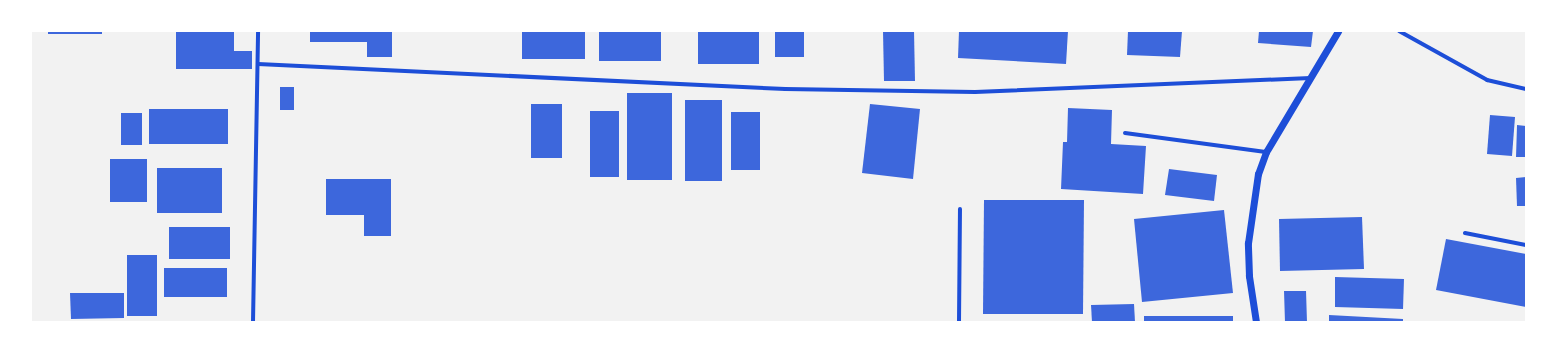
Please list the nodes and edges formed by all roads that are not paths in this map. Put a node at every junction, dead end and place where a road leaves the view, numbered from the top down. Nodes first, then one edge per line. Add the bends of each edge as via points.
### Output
1 (258, 31) edge
2 (1338, 31) edge
3 (1399, 31) edge
4 (258, 64) junction
5 (1312, 78) junction
6 (1526, 89) edge
7 (1125, 133) dead end
8 (1266, 152) junction
9 (960, 209) dead end
10 (1465, 233) dead end
11 (1526, 245) edge
12 (253, 322) edge
13 (959, 322) edge
14 (1256, 322) edge

1 - 4 street
2 - 5 street
3 - 6 street via 1487,80
4 - 5 street via 785,88 951,91
4 - 12 street
5 - 8 street
7 - 8 street
8 - 14 street via 1258,174 1248,243 1249,276
9 - 13 street
10 - 11 street

